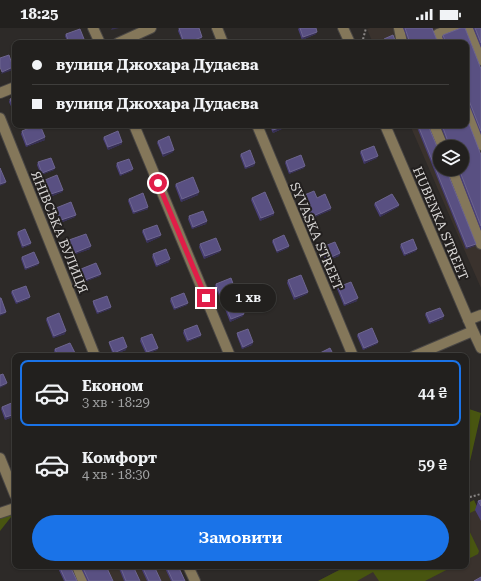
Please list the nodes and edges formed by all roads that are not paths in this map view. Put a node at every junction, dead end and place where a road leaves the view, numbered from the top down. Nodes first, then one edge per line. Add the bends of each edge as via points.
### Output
1 (94, 28) edge
2 (151, 28) edge
3 (217, 28) edge
4 (343, 28) edge
5 (399, 28) edge
6 (454, 28) edge
7 (468, 28) edge
8 (439, 35) edge
9 (99, 40) edge
10 (125, 40) edge
11 (222, 40) edge
12 (349, 40) edge
13 (401, 40) edge
14 (481, 60) edge
15 (12, 88) edge
16 (0, 93) edge
17 (469, 114) edge
18 (0, 118) edge
19 (135, 128) edge
20 (258, 128) edge
21 (386, 128) edge
22 (435, 128) edge
23 (440, 140) edge
24 (481, 145) edge
25 (455, 176) edge
26 (481, 244) edge
27 (481, 315) edge
28 (468, 320) junction
29 (473, 331) junction
30 (481, 348) edge
31 (95, 353) edge
32 (229, 353) edge
33 (352, 353) edge
34 (421, 353) edge
35 (0, 458) edge
36 (12, 488) edge
37 (12, 509) edge
38 (0, 513) edge
39 (78, 569) edge
40 (189, 569) edge
41 (83, 581) edge
42 (195, 581) edge

1 - 9 street
2 - 10 street
3 - 11 street
4 - 12 street
5 - 13 street
6 - 8 street
7 - 14 street
15 - 16 street
17 - 24 street
18 - 31 street, ЯНІВСЬКА ВУЛИЦЯ
19 - 32 street
20 - 33 street, SYVASKA STREET
21 - 28 street, HUBENKA STREET
22 - 23 street
25 - 26 street
27 - 28 street
28 - 29 street, HUBENKA STREET
29 - 30 street, HUBENKA STREET
29 - 34 street
35 - 36 street
37 - 38 street
39 - 41 street
40 - 42 street

